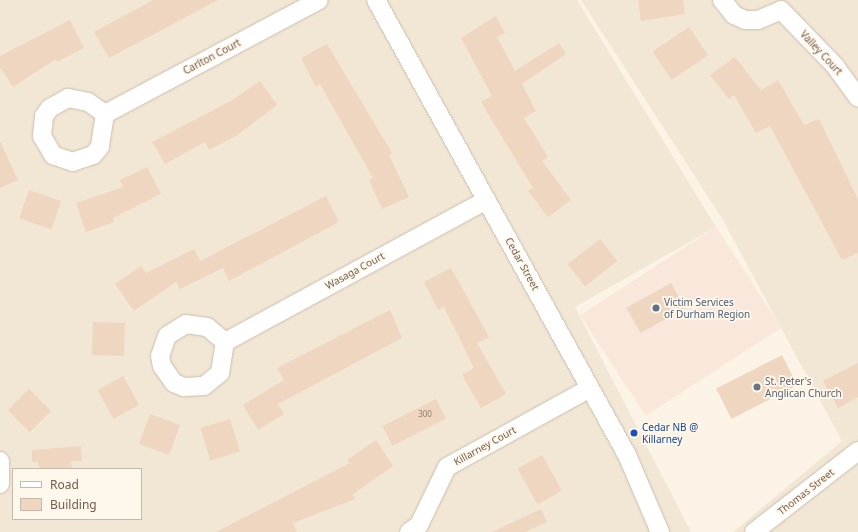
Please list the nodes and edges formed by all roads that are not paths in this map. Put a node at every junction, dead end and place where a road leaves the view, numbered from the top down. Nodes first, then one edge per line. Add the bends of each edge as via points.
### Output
1 (319, 0) edge
2 (376, 0) edge
3 (722, 0) edge
4 (782, 5) edge
5 (858, 98) edge
6 (106, 114) dead end
7 (486, 200) junction
8 (224, 342) dead end
9 (590, 388) junction
10 (858, 451) edge
11 (0, 461) edge
12 (0, 484) edge
13 (409, 532) edge
14 (660, 532) edge
15 (754, 532) edge

1 - 6 street, Carlton Court
2 - 7 street, Cedar Street
3 - 4 street, Valley Court via 734,15 745,20 758,20
4 - 5 street, Valley Court via 835,66
7 - 8 street, Wasaga Court
7 - 9 street, Cedar Street
9 - 13 street, Killarney Court via 447,467 419,525
9 - 14 street, Cedar Street via 627,455
10 - 15 street, Thomas Street
11 - 12 street

